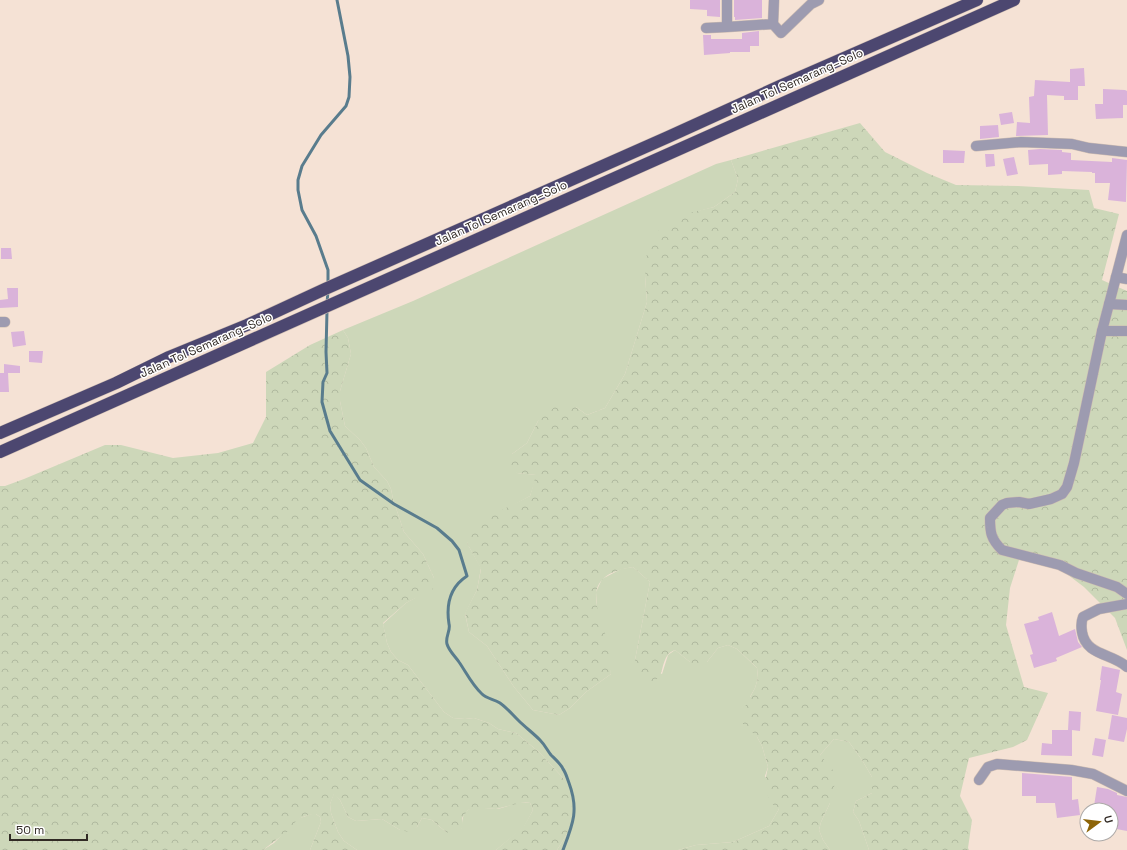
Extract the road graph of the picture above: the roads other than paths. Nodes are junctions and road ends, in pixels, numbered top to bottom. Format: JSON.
{"nodes":[{"id":1,"x":727,"y":0,"type":"edge"},
{"id":2,"x":774,"y":0,"type":"edge"},
{"id":3,"x":819,"y":0,"type":"edge"},
{"id":4,"x":976,"y":0,"type":"edge"},
{"id":5,"x":1014,"y":0,"type":"edge"},
{"id":6,"x":773,"y":24,"type":"junction"},
{"id":7,"x":727,"y":27,"type":"junction"},
{"id":8,"x":706,"y":28,"type":"dead end"},
{"id":9,"x":976,"y":146,"type":"dead end"},
{"id":10,"x":1127,"y":152,"type":"edge"},
{"id":11,"x":1127,"y":235,"type":"edge"},
{"id":12,"x":1116,"y":277,"type":"junction"},
{"id":13,"x":1127,"y":279,"type":"edge"},
{"id":14,"x":1109,"y":304,"type":"junction"},
{"id":15,"x":1127,"y":305,"type":"edge"},
{"id":16,"x":1102,"y":331,"type":"junction"},
{"id":17,"x":1127,"y":331,"type":"edge"},
{"id":18,"x":0,"y":433,"type":"edge"},
{"id":19,"x":0,"y":452,"type":"edge"},
{"id":20,"x":1127,"y":594,"type":"edge"},
{"id":21,"x":1127,"y":604,"type":"edge"},
{"id":22,"x":1127,"y":666,"type":"edge"},
{"id":23,"x":979,"y":780,"type":"dead end"},
{"id":24,"x":1127,"y":790,"type":"edge"}],
"edges":[{"from":1,"to":7,"type":"street"},
{"from":2,"to":6,"type":"street"},
{"from":3,"to":6,"type":"street"},
{"from":4,"to":18,"type":"highway","name":"Jalan Tol Semarang–Solo"},
{"from":5,"to":19,"type":"highway","name":"Jalan Tol Semarang–Solo"},
{"from":6,"to":7,"type":"street"},
{"from":7,"to":8,"type":"street"},
{"from":9,"to":10,"type":"street"},
{"from":11,"to":12,"type":"street"},
{"from":12,"to":13,"type":"street"},
{"from":12,"to":14,"type":"street"},
{"from":14,"to":15,"type":"street"},
{"from":14,"to":16,"type":"street"},
{"from":16,"to":17,"type":"street"},
{"from":16,"to":20,"type":"street"},
{"from":21,"to":22,"type":"street"},
{"from":23,"to":24,"type":"street"}]}
